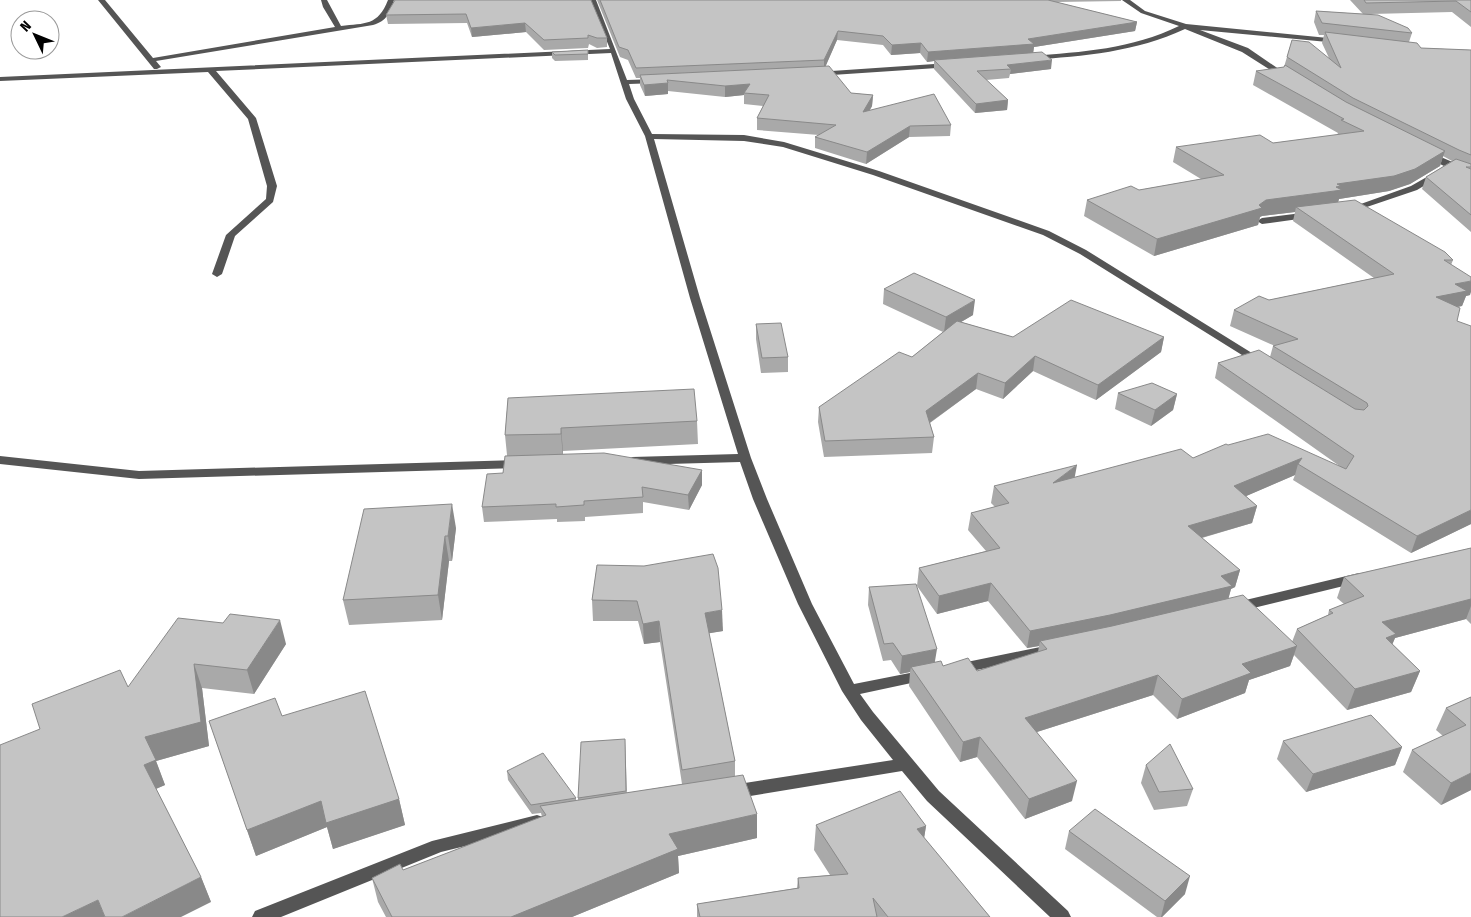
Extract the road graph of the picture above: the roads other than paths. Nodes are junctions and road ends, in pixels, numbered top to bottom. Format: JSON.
{"nodes":[{"id":1,"x":101,"y":0,"type":"edge"},
{"id":2,"x":324,"y":0,"type":"edge"},
{"id":3,"x":391,"y":0,"type":"edge"},
{"id":4,"x":593,"y":0,"type":"edge"},
{"id":5,"x":1125,"y":0,"type":"edge"},
{"id":6,"x":1185,"y":26,"type":"junction"},
{"id":7,"x":339,"y":28,"type":"junction"},
{"id":8,"x":1347,"y":41,"type":"edge"},
{"id":9,"x":614,"y":51,"type":"junction"},
{"id":10,"x":1024,"y":59,"type":"edge"},
{"id":11,"x":152,"y":60,"type":"junction"},
{"id":12,"x":954,"y":64,"type":"edge"},
{"id":13,"x":209,"y":68,"type":"junction"},
{"id":14,"x":160,"y":70,"type":"junction"},
{"id":15,"x":810,"y":74,"type":"edge"},
{"id":16,"x":0,"y":79,"type":"edge"},
{"id":17,"x":664,"y":80,"type":"edge"},
{"id":18,"x":625,"y":82,"type":"junction"},
{"id":19,"x":1296,"y":83,"type":"edge"},
{"id":20,"x":649,"y":136,"type":"junction"},
{"id":21,"x":1416,"y":148,"type":"edge"},
{"id":22,"x":1451,"y":166,"type":"junction"},
{"id":23,"x":1471,"y":173,"type":"edge"},
{"id":24,"x":1336,"y":212,"type":"edge"},
{"id":25,"x":1317,"y":215,"type":"edge"},
{"id":26,"x":1262,"y":221,"type":"edge"},
{"id":27,"x":217,"y":274,"type":"dead end"},
{"id":28,"x":1273,"y":370,"type":"edge"},
{"id":29,"x":745,"y":458,"type":"junction"},
{"id":30,"x":0,"y":460,"type":"edge"},
{"id":31,"x":616,"y":462,"type":"edge"},
{"id":32,"x":536,"y":464,"type":"edge"},
{"id":33,"x":1376,"y":574,"type":"edge"},
{"id":34,"x":1222,"y":611,"type":"edge"},
{"id":35,"x":1069,"y":646,"type":"edge"},
{"id":36,"x":850,"y":690,"type":"junction"},
{"id":37,"x":906,"y":764,"type":"junction"},
{"id":38,"x":714,"y":795,"type":"edge"},
{"id":39,"x":550,"y":820,"type":"edge"},
{"id":40,"x":261,"y":917,"type":"edge"},
{"id":41,"x":1062,"y":917,"type":"edge"}],
"edges":[{"from":1,"to":11,"type":"street"},
{"from":2,"to":7,"type":"street"},
{"from":3,"to":7,"type":"street"},
{"from":4,"to":9,"type":"street"},
{"from":5,"to":6,"type":"street"},
{"from":6,"to":8,"type":"street"},
{"from":6,"to":10,"type":"street"},
{"from":6,"to":19,"type":"street"},
{"from":7,"to":11,"type":"street"},
{"from":9,"to":13,"type":"street"},
{"from":9,"to":18,"type":"street"},
{"from":11,"to":14,"type":"street"},
{"from":12,"to":15,"type":"street"},
{"from":13,"to":14,"type":"street"},
{"from":13,"to":27,"type":"street"},
{"from":14,"to":16,"type":"street"},
{"from":17,"to":18,"type":"street"},
{"from":18,"to":20,"type":"street"},
{"from":20,"to":28,"type":"street"},
{"from":20,"to":29,"type":"street"},
{"from":21,"to":22,"type":"street"},
{"from":22,"to":23,"type":"street"},
{"from":22,"to":24,"type":"street"},
{"from":25,"to":26,"type":"street"},
{"from":29,"to":31,"type":"street"},
{"from":29,"to":36,"type":"street"},
{"from":30,"to":32,"type":"street"},
{"from":33,"to":34,"type":"street"},
{"from":35,"to":36,"type":"street"},
{"from":36,"to":37,"type":"street"},
{"from":37,"to":38,"type":"street"},
{"from":37,"to":41,"type":"street"},
{"from":39,"to":40,"type":"street"}]}
